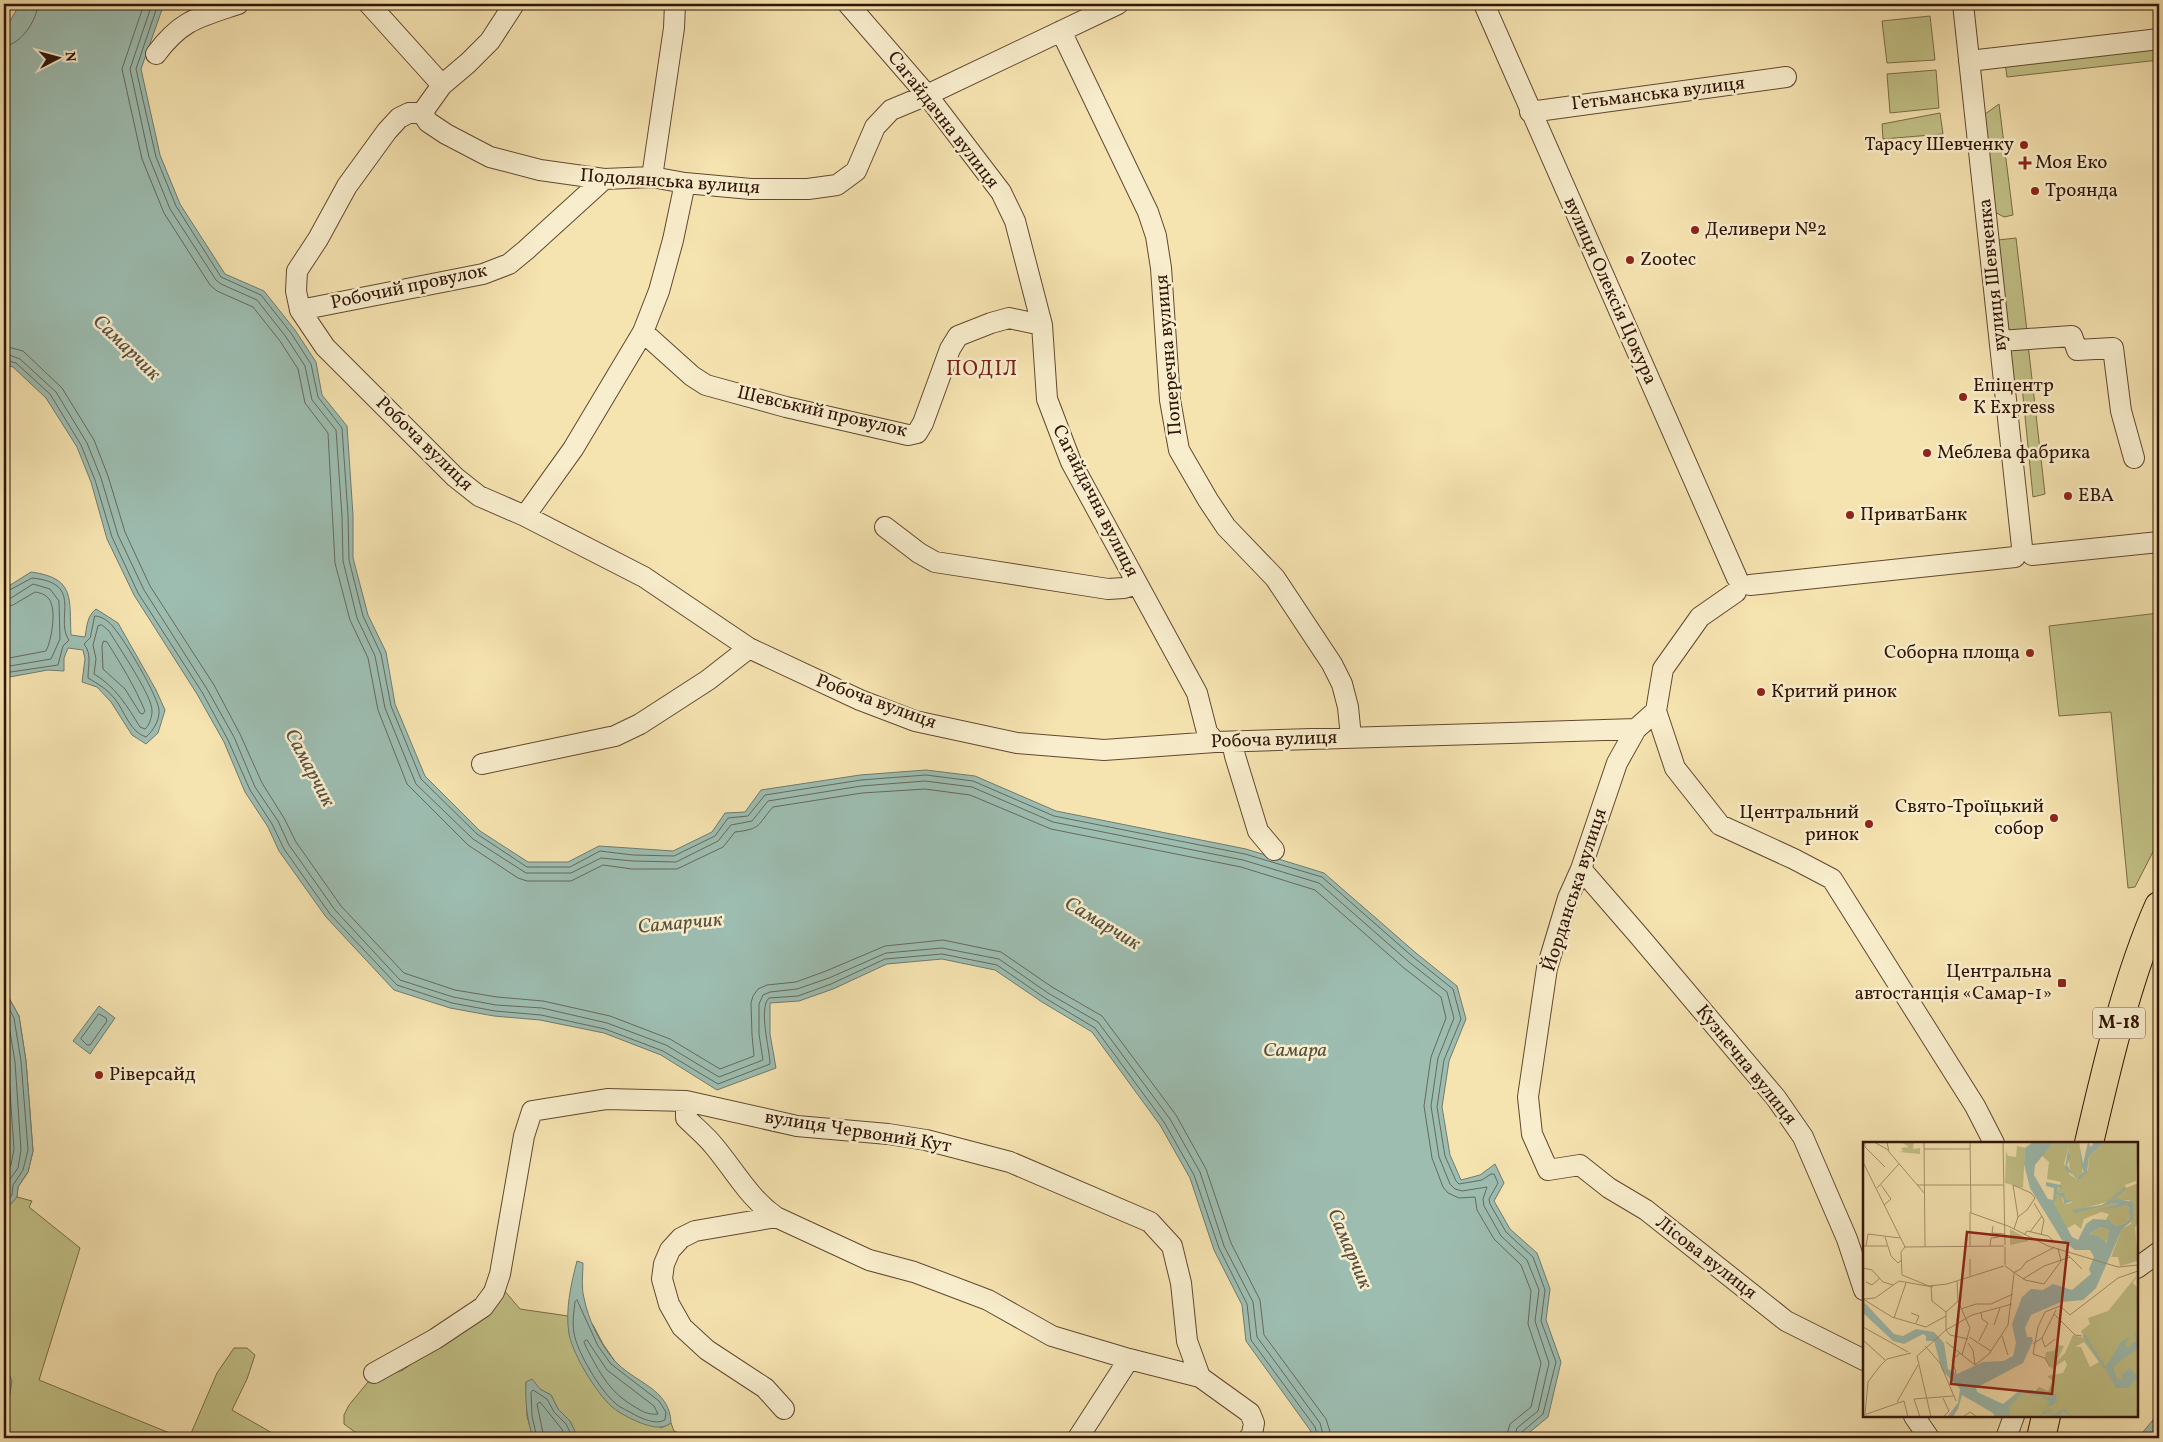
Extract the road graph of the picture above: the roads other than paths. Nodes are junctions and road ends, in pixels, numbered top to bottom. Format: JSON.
{"nodes":[{"id":1,"x":238,"y":4,"type":"edge"},
{"id":2,"x":369,"y":4,"type":"edge"},
{"id":3,"x":514,"y":4,"type":"edge"},
{"id":4,"x":675,"y":4,"type":"edge"},
{"id":5,"x":848,"y":4,"type":"edge"},
{"id":6,"x":1118,"y":4,"type":"edge"},
{"id":7,"x":1484,"y":4,"type":"edge"},
{"id":8,"x":1963,"y":4,"type":"edge"},
{"id":9,"x":1061,"y":31,"type":"junction"},
{"id":10,"x":2159,"y":39,"type":"edge"},
{"id":11,"x":156,"y":54,"type":"dead end"},
{"id":12,"x":1970,"y":61,"type":"junction"},
{"id":13,"x":1786,"y":77,"type":"dead end"},
{"id":14,"x":442,"y":85,"type":"junction"},
{"id":15,"x":927,"y":95,"type":"junction"},
{"id":16,"x":422,"y":112,"type":"junction"},
{"id":17,"x":1530,"y":112,"type":"junction"},
{"id":18,"x":652,"y":177,"type":"junction"},
{"id":19,"x":604,"y":178,"type":"junction"},
{"id":20,"x":685,"y":183,"type":"junction"},
{"id":21,"x":300,"y":310,"type":"junction"},
{"id":22,"x":1042,"y":324,"type":"junction"},
{"id":23,"x":643,"y":332,"type":"junction"},
{"id":24,"x":2000,"y":341,"type":"junction"},
{"id":25,"x":2134,"y":458,"type":"dead end"},
{"id":26,"x":525,"y":516,"type":"junction"},
{"id":27,"x":885,"y":527,"type":"dead end"},
{"id":28,"x":2159,"y":542,"type":"edge"},
{"id":29,"x":2023,"y":553,"type":"junction"},
{"id":30,"x":1137,"y":584,"type":"junction"},
{"id":31,"x":1741,"y":585,"type":"junction"},
{"id":32,"x":749,"y":648,"type":"junction"},
{"id":33,"x":1656,"y":711,"type":"junction"},
{"id":34,"x":1636,"y":729,"type":"junction"},
{"id":35,"x":1351,"y":737,"type":"junction"},
{"id":36,"x":1224,"y":742,"type":"junction"},
{"id":37,"x":482,"y":764,"type":"dead end"},
{"id":38,"x":1274,"y":850,"type":"dead end"},
{"id":39,"x":1581,"y":869,"type":"junction"},
{"id":40,"x":2159,"y":906,"type":"edge"},
{"id":41,"x":686,"y":1101,"type":"junction"},
{"id":42,"x":1993,"y":1142,"type":"edge"},
{"id":43,"x":2089,"y":1142,"type":"edge"},
{"id":44,"x":1548,"y":1170,"type":"joint"},
{"id":45,"x":776,"y":1217,"type":"junction"},
{"id":46,"x":2159,"y":1252,"type":"edge"},
{"id":47,"x":2138,"y":1267,"type":"edge"},
{"id":48,"x":1863,"y":1287,"type":"edge"},
{"id":49,"x":1129,"y":1359,"type":"junction"},
{"id":50,"x":1863,"y":1360,"type":"edge"},
{"id":51,"x":374,"y":1373,"type":"dead end"},
{"id":52,"x":1200,"y":1377,"type":"junction"},
{"id":53,"x":784,"y":1409,"type":"dead end"},
{"id":54,"x":1915,"y":1417,"type":"edge"},
{"id":55,"x":2014,"y":1417,"type":"edge"},
{"id":56,"x":2046,"y":1417,"type":"edge"},
{"id":57,"x":1078,"y":1438,"type":"edge"},
{"id":58,"x":1249,"y":1438,"type":"edge"},
{"id":59,"x":1929,"y":1438,"type":"edge"},
{"id":60,"x":2006,"y":1438,"type":"edge"},
{"id":61,"x":2041,"y":1438,"type":"edge"}],
"edges":[{"from":1,"to":11,"type":"street"},
{"from":2,"to":14,"type":"street"},
{"from":3,"to":14,"type":"street"},
{"from":4,"to":18,"type":"street"},
{"from":5,"to":15,"type":"street","name":"Сагайдачна вулиця"},
{"from":6,"to":9,"type":"street","name":"Подолянська вулиця"},
{"from":7,"to":17,"type":"street","name":"вулиця Олексія Цокура"},
{"from":8,"to":12,"type":"street","name":"вулиця Шевченка"},
{"from":9,"to":15,"type":"street","name":"Подолянська вулиця"},
{"from":9,"to":35,"type":"street","name":"Поперечна вулиця"},
{"from":10,"to":12,"type":"street"},
{"from":12,"to":24,"type":"street","name":"вулиця Шевченка"},
{"from":13,"to":17,"type":"street","name":"Гетьманська вулиця"},
{"from":14,"to":16,"type":"street"},
{"from":15,"to":20,"type":"street","name":"Подолянська вулиця"},
{"from":15,"to":22,"type":"street","name":"Сагайдачна вулиця"},
{"from":16,"to":19,"type":"street","name":"Подолянська вулиця"},
{"from":16,"to":21,"type":"street"},
{"from":17,"to":31,"type":"street","name":"вулиця Олексія Цокура"},
{"from":18,"to":19,"type":"street","name":"Подолянська вулиця"},
{"from":18,"to":20,"type":"street","name":"Подолянська вулиця"},
{"from":19,"to":21,"type":"street","name":"Робочий провулок"},
{"from":20,"to":23,"type":"street"},
{"from":21,"to":26,"type":"street","name":"Робоча вулиця"},
{"from":22,"to":23,"type":"street","name":"Шевський провулок"},
{"from":22,"to":30,"type":"street","name":"Сагайдачна вулиця"},
{"from":23,"to":26,"type":"street"},
{"from":24,"to":25,"type":"street"},
{"from":24,"to":29,"type":"street","name":"вулиця Шевченка"},
{"from":26,"to":32,"type":"street","name":"Робоча вулиця"},
{"from":27,"to":30,"type":"street"},
{"from":28,"to":29,"type":"street"},
{"from":29,"to":31,"type":"street"},
{"from":30,"to":36,"type":"street","name":"Сагайдачна вулиця"},
{"from":31,"to":33,"type":"street"},
{"from":32,"to":36,"type":"street","name":"Робоча вулиця"},
{"from":32,"to":37,"type":"street"},
{"from":33,"to":34,"type":"street","name":"Йорданська вулиця"},
{"from":33,"to":42,"type":"street"},
{"from":34,"to":35,"type":"street","name":"Робоча вулиця"},
{"from":34,"to":39,"type":"street","name":"Йорданська вулиця"},
{"from":35,"to":36,"type":"street","name":"Робоча вулиця"},
{"from":36,"to":38,"type":"street","name":"Сагайдачна вулиця"},
{"from":39,"to":44,"type":"street","name":"Йорданська вулиця"},
{"from":39,"to":48,"type":"street","name":"Кузнечна вулиця"},
{"from":40,"to":43,"type":"highway","number":"М-18"},
{"from":41,"to":45,"type":"street"},
{"from":41,"to":51,"type":"street","name":"вулиця Червоний Кут"},
{"from":41,"to":52,"type":"street","name":"вулиця Червоний Кут"},
{"from":44,"to":50,"type":"street","name":"Лісова вулиця"},
{"from":45,"to":49,"type":"street"},
{"from":45,"to":53,"type":"street"},
{"from":46,"to":47,"type":"street"},
{"from":49,"to":52,"type":"street"},
{"from":49,"to":57,"type":"street"},
{"from":52,"to":58,"type":"street"},
{"from":54,"to":59,"type":"street"},
{"from":55,"to":60,"type":"street"},
{"from":56,"to":61,"type":"highway"}]}
